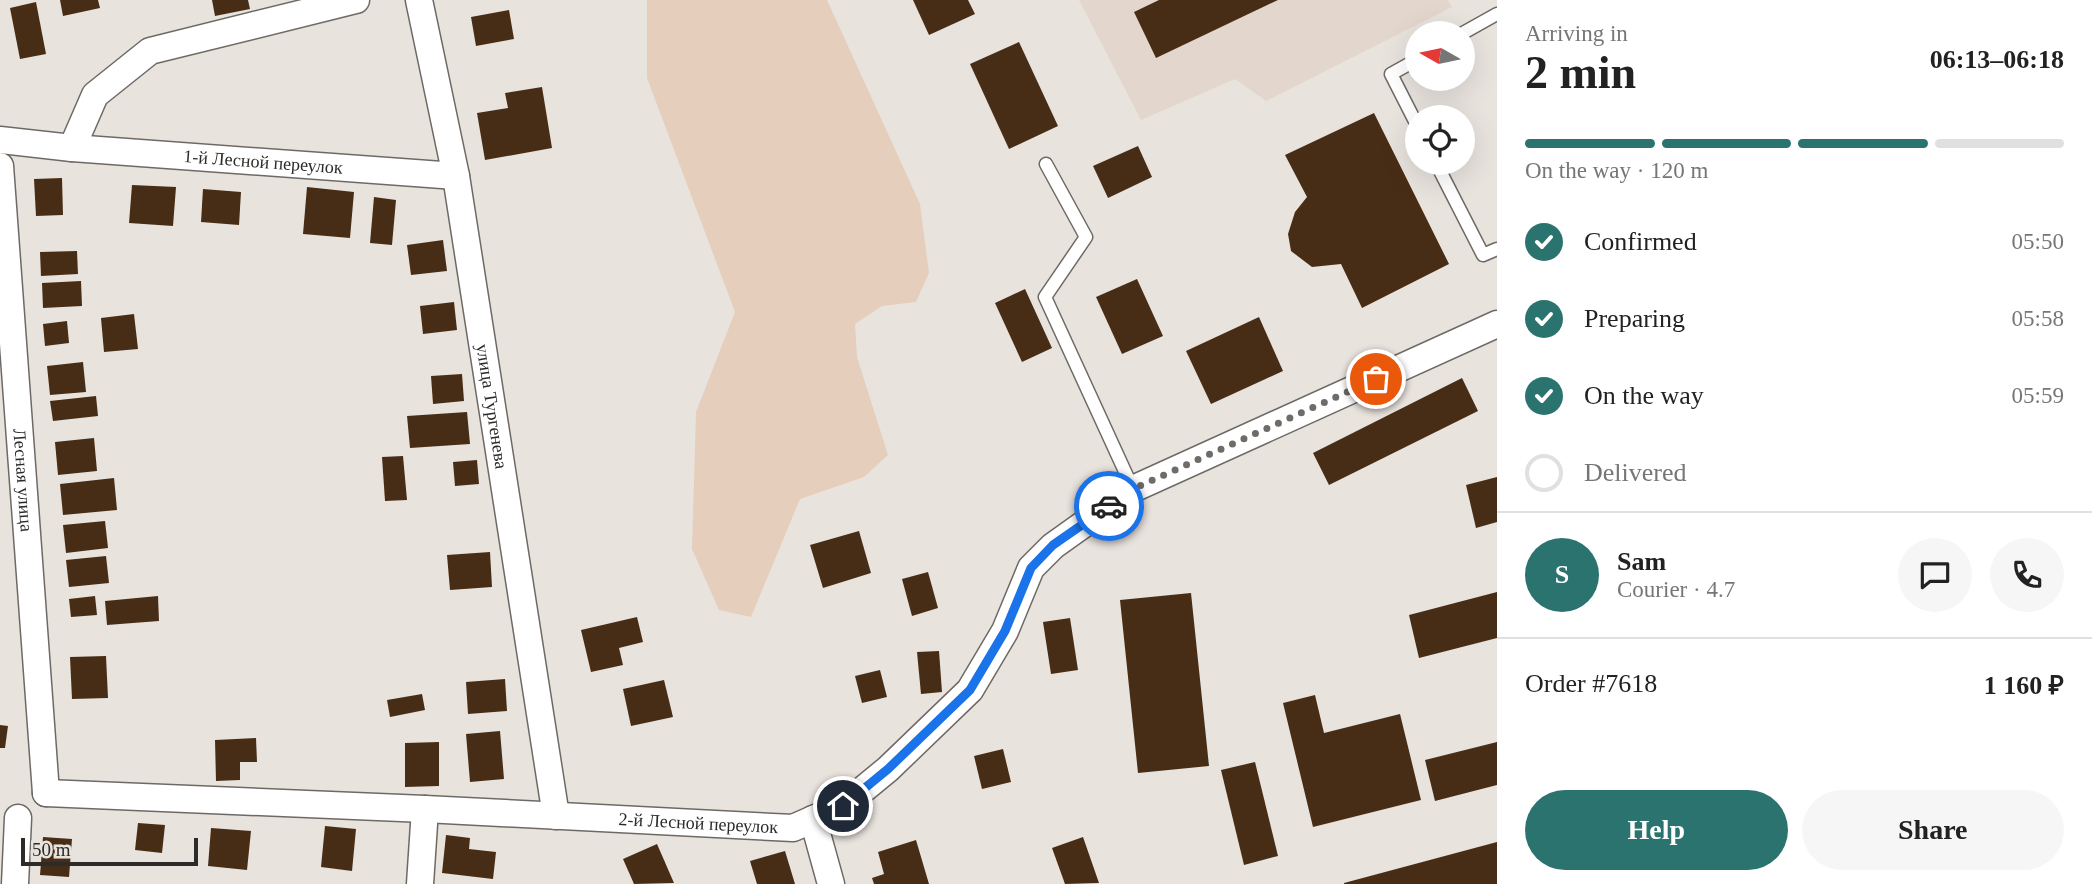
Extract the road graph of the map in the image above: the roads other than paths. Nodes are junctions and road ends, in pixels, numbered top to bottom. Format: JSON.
{"nodes":[{"id":1,"x":356,"y":0,"type":"edge"},
{"id":2,"x":419,"y":0,"type":"edge"},
{"id":3,"x":1497,"y":14,"type":"edge"},
{"id":4,"x":1475,"y":26,"type":"edge"},
{"id":5,"x":1405,"y":66,"type":"edge"},
{"id":6,"x":1407,"y":105,"type":"edge"},
{"id":7,"x":0,"y":140,"type":"edge"},
{"id":8,"x":72,"y":148,"type":"junction"},
{"id":9,"x":1046,"y":164,"type":"dead end"},
{"id":10,"x":0,"y":166,"type":"edge"},
{"id":11,"x":1442,"y":175,"type":"edge"},
{"id":12,"x":456,"y":176,"type":"junction"},
{"id":13,"x":1497,"y":249,"type":"edge"},
{"id":14,"x":1497,"y":324,"type":"edge"},
{"id":15,"x":1133,"y":489,"type":"junction"},
{"id":16,"x":46,"y":793,"type":"junction"},
{"id":17,"x":425,"y":809,"type":"junction"},
{"id":18,"x":556,"y":816,"type":"junction"},
{"id":19,"x":9,"y":819,"type":"edge"},
{"id":20,"x":813,"y":819,"type":"junction"},
{"id":21,"x":15,"y":884,"type":"edge"},
{"id":22,"x":420,"y":884,"type":"edge"},
{"id":23,"x":831,"y":884,"type":"edge"}],
"edges":[{"from":1,"to":8,"type":"street"},
{"from":2,"to":12,"type":"street","name":"улица Тургенева"},
{"from":3,"to":4,"type":"lane"},
{"from":5,"to":6,"type":"lane"},
{"from":7,"to":8,"type":"street","name":"1-й Лесной переулок"},
{"from":8,"to":12,"type":"street","name":"1-й Лесной переулок"},
{"from":9,"to":15,"type":"lane"},
{"from":10,"to":16,"type":"street","name":"Лесная улица"},
{"from":11,"to":13,"type":"lane"},
{"from":12,"to":18,"type":"street","name":"улица Тургенева"},
{"from":14,"to":15,"type":"street","name":"2-й Лесной переулок"},
{"from":15,"to":20,"type":"street","name":"2-й Лесной переулок"},
{"from":16,"to":17,"type":"street","name":"2-й Лесной переулок"},
{"from":16,"to":19,"type":"street"},
{"from":17,"to":18,"type":"street","name":"2-й Лесной переулок"},
{"from":17,"to":22,"type":"street"},
{"from":18,"to":20,"type":"street","name":"2-й Лесной переулок"},
{"from":19,"to":21,"type":"street"},
{"from":20,"to":23,"type":"street"}]}
